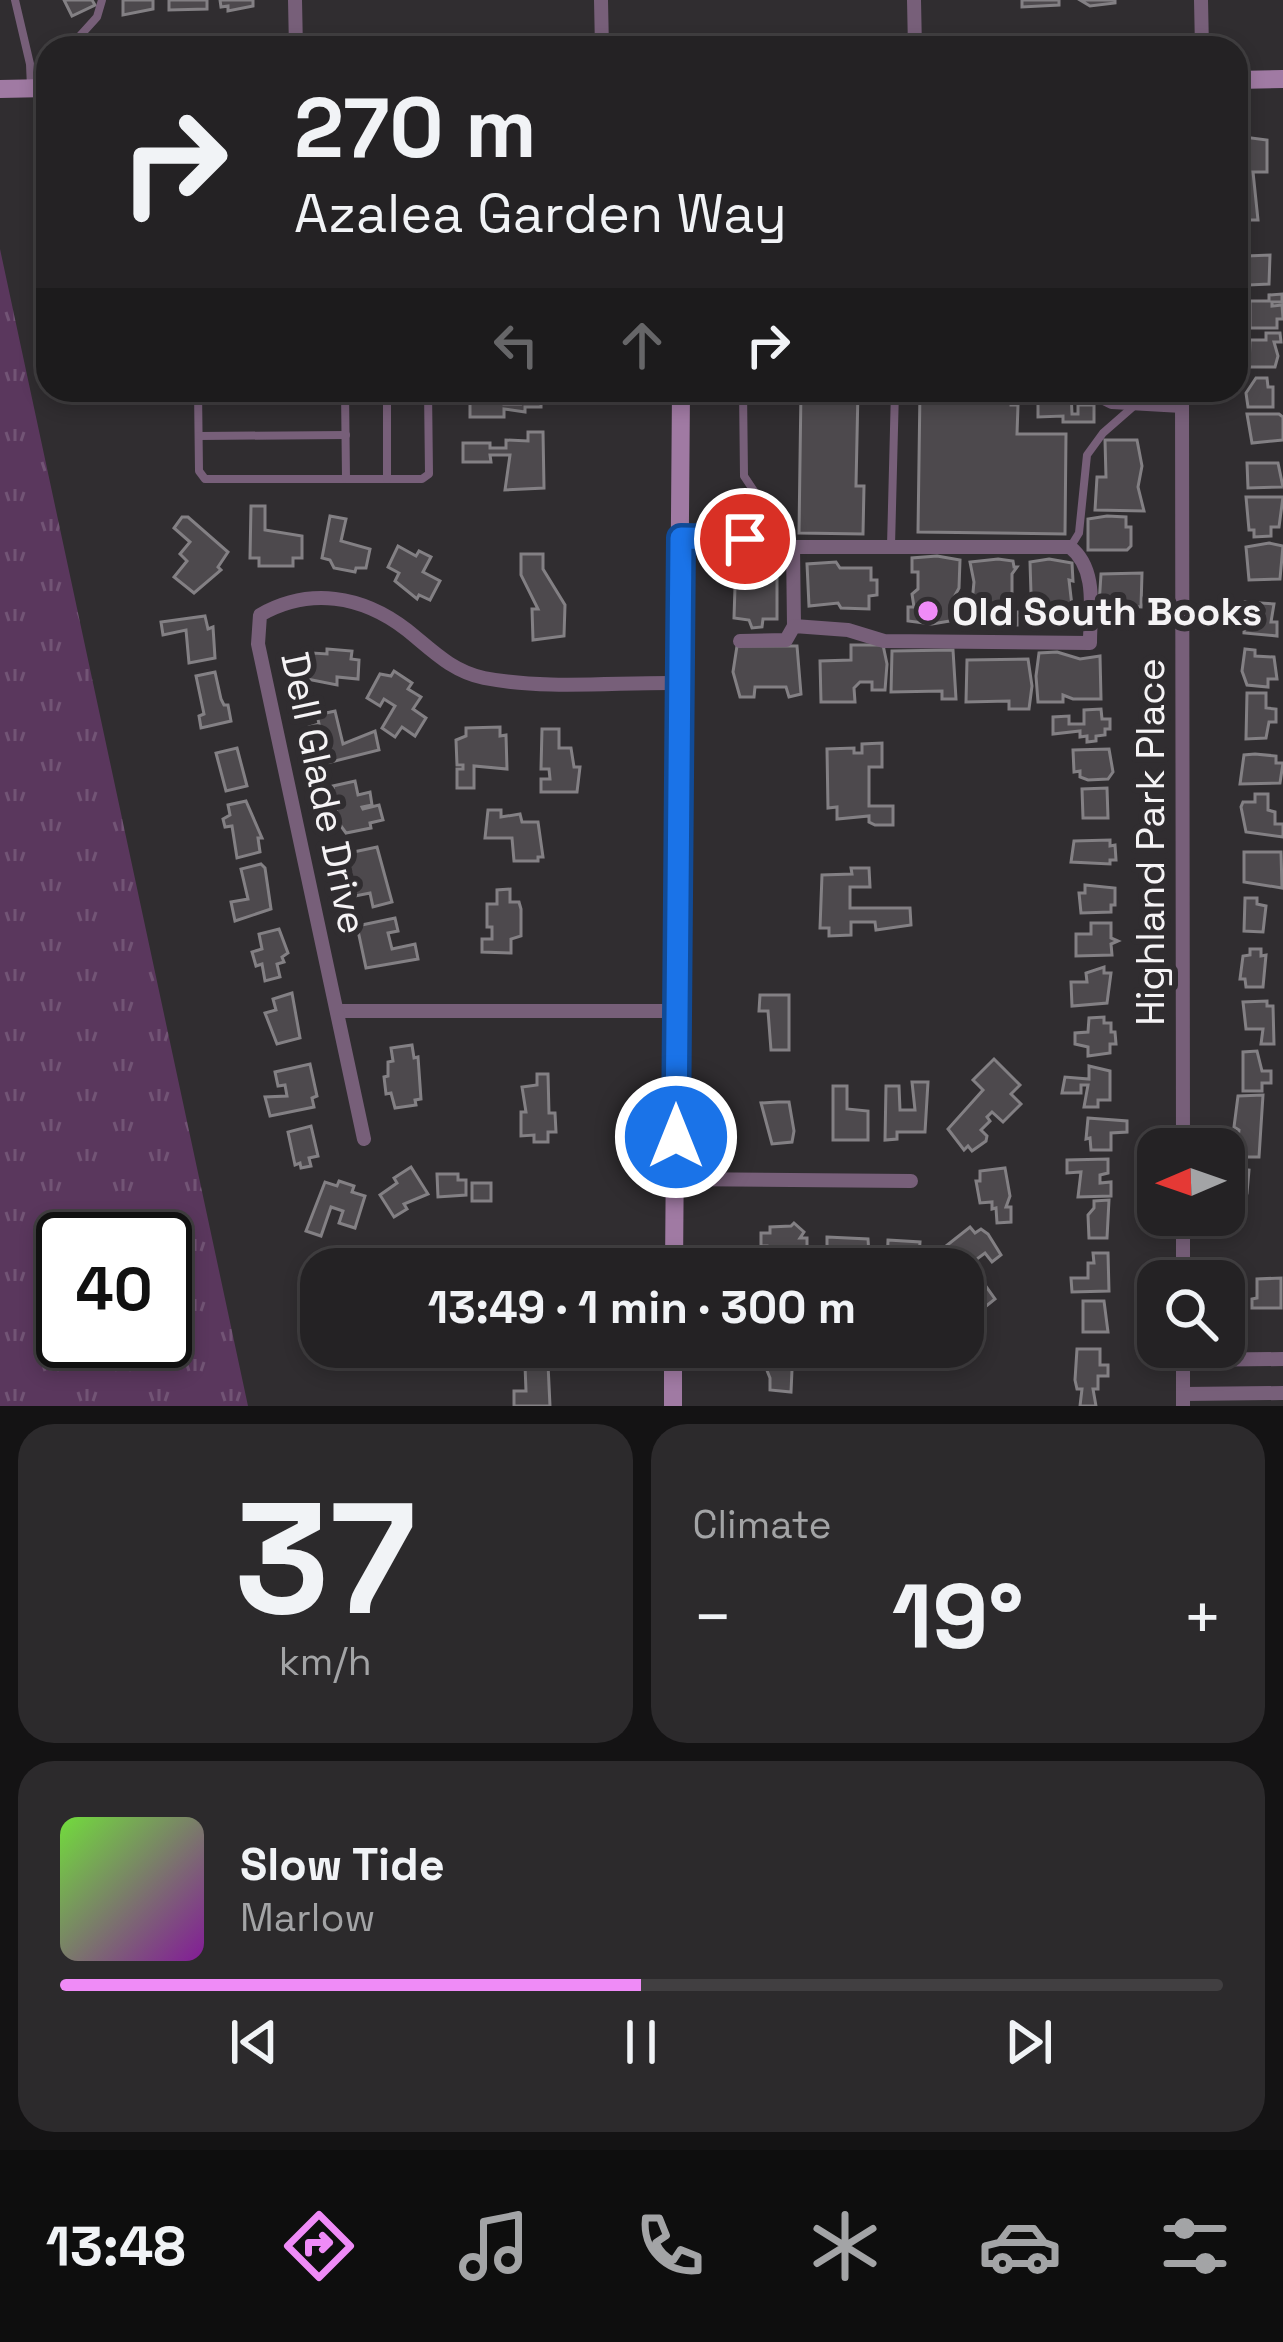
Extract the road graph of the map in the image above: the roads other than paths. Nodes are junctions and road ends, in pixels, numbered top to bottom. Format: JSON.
{"nodes":[{"id":1,"x":15,"y":0,"type":"edge"},
{"id":2,"x":101,"y":0,"type":"edge"},
{"id":3,"x":295,"y":0,"type":"edge"},
{"id":4,"x":601,"y":0,"type":"edge"},
{"id":5,"x":914,"y":0,"type":"edge"},
{"id":6,"x":1201,"y":0,"type":"edge"},
{"id":7,"x":80,"y":36,"type":"edge"},
{"id":8,"x":296,"y":36,"type":"edge"},
{"id":9,"x":602,"y":36,"type":"edge"},
{"id":10,"x":915,"y":36,"type":"edge"},
{"id":11,"x":1202,"y":36,"type":"edge"},
{"id":12,"x":36,"y":74,"type":"edge"},
{"id":13,"x":1283,"y":79,"type":"edge"},
{"id":14,"x":1248,"y":80,"type":"edge"},
{"id":15,"x":0,"y":88,"type":"edge"},
{"id":16,"x":36,"y":88,"type":"edge"},
{"id":17,"x":198,"y":402,"type":"edge"},
{"id":18,"x":346,"y":402,"type":"edge"},
{"id":19,"x":387,"y":402,"type":"edge"},
{"id":20,"x":428,"y":402,"type":"edge"},
{"id":21,"x":681,"y":402,"type":"edge"},
{"id":22,"x":743,"y":402,"type":"edge"},
{"id":23,"x":895,"y":402,"type":"edge"},
{"id":24,"x":1112,"y":402,"type":"edge"},
{"id":25,"x":1158,"y":402,"type":"edge"},
{"id":26,"x":1182,"y":402,"type":"edge"},
{"id":27,"x":1135,"y":406,"type":"junction"},
{"id":28,"x":346,"y":435,"type":"junction"},
{"id":29,"x":199,"y":436,"type":"junction"},
{"id":30,"x":346,"y":479,"type":"junction"},
{"id":31,"x":387,"y":479,"type":"junction"},
{"id":32,"x":681,"y":538,"type":"junction"},
{"id":33,"x":774,"y":543,"type":"junction"},
{"id":34,"x":793,"y":547,"type":"junction"},
{"id":35,"x":1070,"y":547,"type":"junction"},
{"id":36,"x":891,"y":548,"type":"junction"},
{"id":37,"x":794,"y":626,"type":"junction"},
{"id":38,"x":740,"y":641,"type":"dead end"},
{"id":39,"x":680,"y":683,"type":"junction"},
{"id":40,"x":337,"y":1011,"type":"junction"},
{"id":41,"x":676,"y":1011,"type":"junction"},
{"id":42,"x":1183,"y":1128,"type":"edge"},
{"id":43,"x":364,"y":1139,"type":"dead end"},
{"id":44,"x":675,"y":1179,"type":"junction"},
{"id":45,"x":911,"y":1181,"type":"dead end"},
{"id":46,"x":674,"y":1248,"type":"edge"},
{"id":47,"x":1245,"y":1357,"type":"edge"},
{"id":48,"x":1283,"y":1359,"type":"edge"},
{"id":49,"x":673,"y":1368,"type":"edge"},
{"id":50,"x":1184,"y":1368,"type":"edge"},
{"id":51,"x":1283,"y":1393,"type":"edge"},
{"id":52,"x":1183,"y":1400,"type":"edge"},
{"id":53,"x":673,"y":1406,"type":"edge"}],
"edges":[{"from":1,"to":12,"type":"lane"},
{"from":2,"to":7,"type":"lane"},
{"from":3,"to":8,"type":"street"},
{"from":4,"to":9,"type":"street"},
{"from":5,"to":10,"type":"street"},
{"from":6,"to":11,"type":"street"},
{"from":13,"to":14,"type":"street"},
{"from":15,"to":16,"type":"street"},
{"from":17,"to":29,"type":"lane"},
{"from":18,"to":28,"type":"lane"},
{"from":19,"to":31,"type":"lane"},
{"from":20,"to":31,"type":"lane"},
{"from":21,"to":32,"type":"street"},
{"from":22,"to":33,"type":"lane"},
{"from":23,"to":36,"type":"lane"},
{"from":24,"to":27,"type":"street"},
{"from":25,"to":27,"type":"street"},
{"from":26,"to":42,"type":"street","name":"Highland Park Place"},
{"from":27,"to":35,"type":"lane"},
{"from":28,"to":29,"type":"lane"},
{"from":28,"to":30,"type":"lane"},
{"from":29,"to":30,"type":"lane"},
{"from":30,"to":31,"type":"lane"},
{"from":32,"to":33,"type":"street"},
{"from":32,"to":39,"type":"street"},
{"from":33,"to":34,"type":"street"},
{"from":34,"to":36,"type":"street"},
{"from":34,"to":37,"type":"street"},
{"from":35,"to":36,"type":"street"},
{"from":35,"to":37,"type":"street"},
{"from":37,"to":38,"type":"street"},
{"from":39,"to":40,"type":"street","name":"Dell Glade Drive"},
{"from":39,"to":41,"type":"street"},
{"from":40,"to":41,"type":"street"},
{"from":40,"to":43,"type":"street","name":"Dell Glade Drive"},
{"from":41,"to":44,"type":"street"},
{"from":44,"to":45,"type":"street"},
{"from":44,"to":46,"type":"street"},
{"from":47,"to":48,"type":"street"},
{"from":49,"to":53,"type":"street"},
{"from":50,"to":52,"type":"street"},
{"from":51,"to":52,"type":"street"}]}
